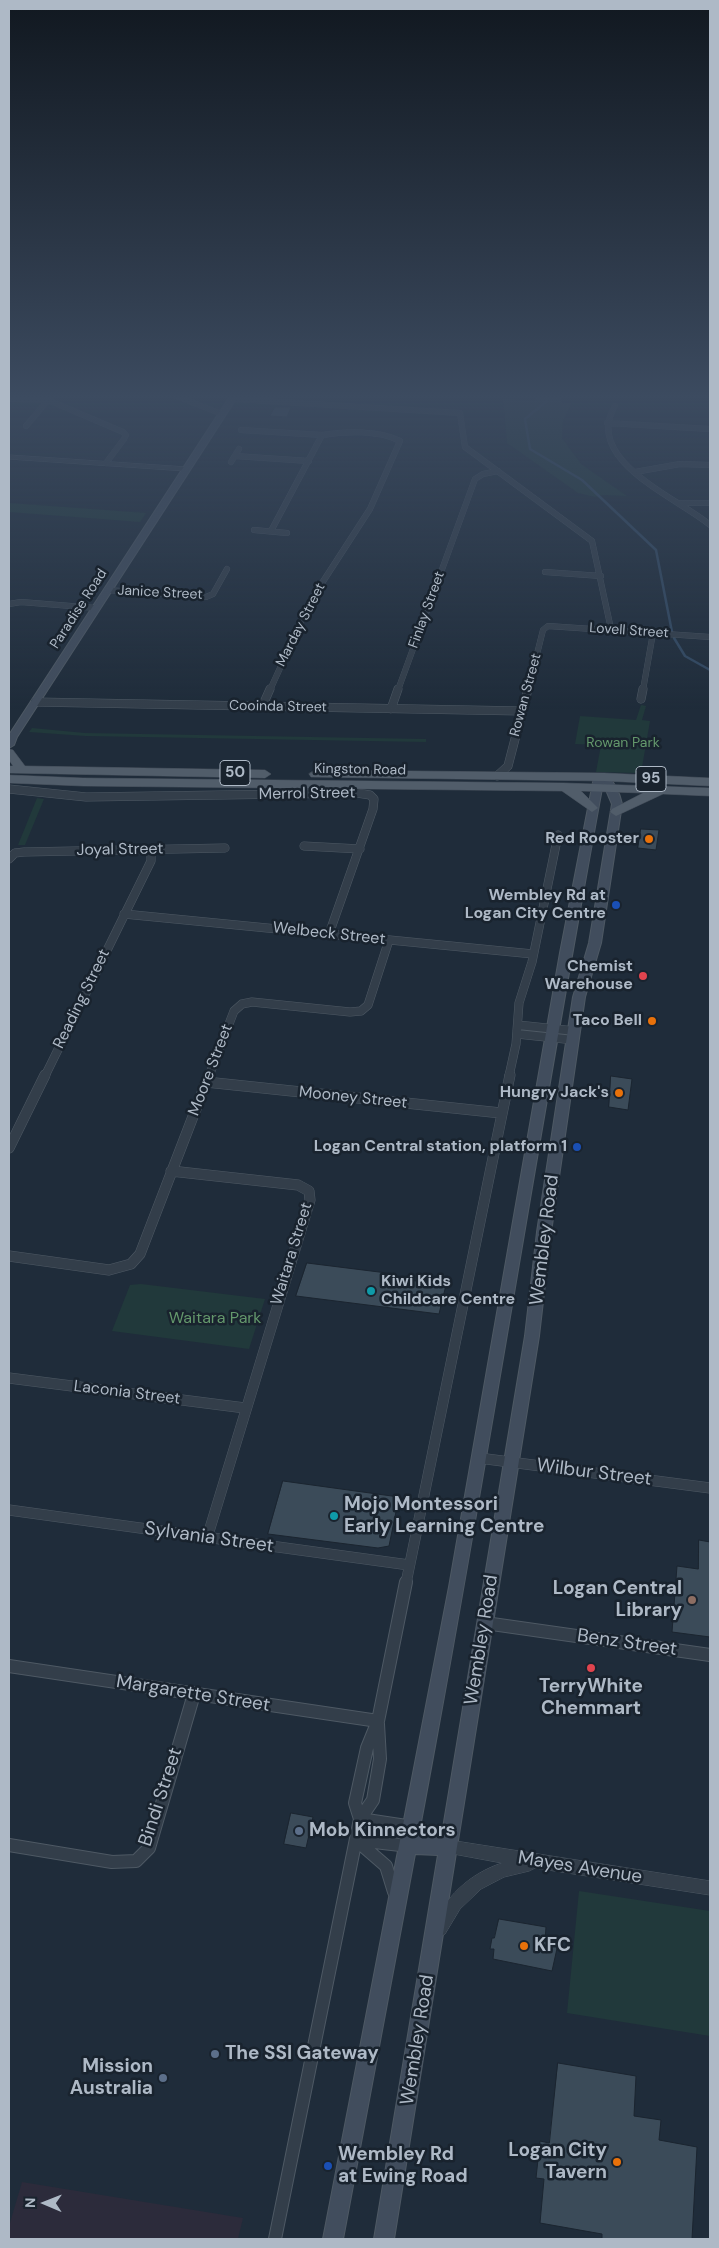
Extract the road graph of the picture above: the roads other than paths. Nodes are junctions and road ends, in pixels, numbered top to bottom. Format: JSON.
{"nodes":[{"id":1,"x":165,"y":501,"type":"edge"},
{"id":2,"x":288,"y":501,"type":"edge"},
{"id":3,"x":374,"y":501,"type":"edge"},
{"id":4,"x":467,"y":501,"type":"edge"},
{"id":5,"x":538,"y":501,"type":"edge"},
{"id":6,"x":678,"y":501,"type":"edge"},
{"id":7,"x":681,"y":503,"type":"junction"},
{"id":8,"x":710,"y":503,"type":"edge"},
{"id":9,"x":710,"y":525,"type":"edge"},
{"id":10,"x":254,"y":530,"type":"dead end"},
{"id":11,"x":271,"y":532,"type":"junction"},
{"id":12,"x":287,"y":532,"type":"dead end"},
{"id":13,"x":227,"y":569,"type":"dead end"},
{"id":14,"x":545,"y":572,"type":"dead end"},
{"id":15,"x":601,"y":576,"type":"junction"},
{"id":16,"x":107,"y":590,"type":"junction"},
{"id":17,"x":10,"y":603,"type":"edge"},
{"id":18,"x":96,"y":608,"type":"junction"},
{"id":19,"x":548,"y":626,"type":"joint"},
{"id":20,"x":611,"y":629,"type":"junction"},
{"id":21,"x":653,"y":632,"type":"junction"},
{"id":22,"x":710,"y":637,"type":"edge"},
{"id":23,"x":641,"y":699,"type":"dead end"},
{"id":24,"x":35,"y":702,"type":"junction"},
{"id":25,"x":262,"y":707,"type":"junction"},
{"id":26,"x":391,"y":709,"type":"junction"},
{"id":27,"x":522,"y":711,"type":"junction"},
{"id":28,"x":10,"y":740,"type":"edge"},
{"id":29,"x":9,"y":752,"type":"edge"},
{"id":30,"x":15,"y":769,"type":"edge"},
{"id":31,"x":511,"y":771,"type":"junction"},
{"id":32,"x":9,"y":779,"type":"edge"},
{"id":33,"x":710,"y":782,"type":"edge"},
{"id":34,"x":158,"y":783,"type":"junction"},
{"id":35,"x":602,"y":783,"type":"junction"},
{"id":36,"x":564,"y":787,"type":"junction"},
{"id":37,"x":9,"y":789,"type":"edge"},
{"id":38,"x":661,"y":791,"type":"junction"},
{"id":39,"x":710,"y":792,"type":"edge"},
{"id":40,"x":155,"y":796,"type":"junction"},
{"id":41,"x":592,"y":808,"type":"junction"},
{"id":42,"x":616,"y":812,"type":"junction"},
{"id":43,"x":558,"y":835,"type":"dead end"},
{"id":44,"x":304,"y":846,"type":"dead end"},
{"id":45,"x":225,"y":848,"type":"dead end"},
{"id":46,"x":360,"y":849,"type":"junction"},
{"id":47,"x":151,"y":850,"type":"junction"},
{"id":48,"x":9,"y":859,"type":"edge"},
{"id":49,"x":124,"y":914,"type":"junction"},
{"id":50,"x":329,"y":934,"type":"junction"},
{"id":51,"x":389,"y":940,"type":"junction"},
{"id":52,"x":533,"y":954,"type":"junction"},
{"id":53,"x":518,"y":1029,"type":"junction"},
{"id":54,"x":552,"y":1033,"type":"junction"},
{"id":55,"x":574,"y":1035,"type":"junction"},
{"id":56,"x":206,"y":1082,"type":"junction"},
{"id":57,"x":501,"y":1114,"type":"junction"},
{"id":58,"x":9,"y":1148,"type":"edge"},
{"id":59,"x":171,"y":1171,"type":"junction"},
{"id":60,"x":9,"y":1256,"type":"edge"},
{"id":61,"x":9,"y":1378,"type":"edge"},
{"id":62,"x":245,"y":1408,"type":"junction"},
{"id":63,"x":479,"y":1458,"type":"junction"},
{"id":64,"x":512,"y":1462,"type":"junction"},
{"id":65,"x":710,"y":1488,"type":"edge"},
{"id":66,"x":9,"y":1510,"type":"edge"},
{"id":67,"x":207,"y":1538,"type":"junction"},
{"id":68,"x":410,"y":1565,"type":"junction"},
{"id":69,"x":485,"y":1623,"type":"junction"},
{"id":70,"x":710,"y":1654,"type":"edge"},
{"id":71,"x":9,"y":1666,"type":"edge"},
{"id":72,"x":194,"y":1694,"type":"junction"},
{"id":73,"x":378,"y":1721,"type":"junction"},
{"id":74,"x":360,"y":1819,"type":"junction"},
{"id":75,"x":413,"y":1827,"type":"junction"},
{"id":76,"x":356,"y":1840,"type":"junction"},
{"id":77,"x":9,"y":1845,"type":"edge"},
{"id":78,"x":409,"y":1846,"type":"junction"},
{"id":79,"x":449,"y":1847,"type":"junction"},
{"id":80,"x":548,"y":1863,"type":"junction"},
{"id":81,"x":710,"y":1888,"type":"edge"},
{"id":82,"x":396,"y":1913,"type":"junction"},
{"id":83,"x":434,"y":1940,"type":"junction"},
{"id":84,"x":275,"y":2239,"type":"edge"},
{"id":85,"x":333,"y":2239,"type":"edge"},
{"id":86,"x":384,"y":2239,"type":"edge"}],
"edges":[{"from":1,"to":16,"type":"main road","name":"Paradise Road"},
{"from":2,"to":11,"type":"street"},
{"from":3,"to":25,"type":"street","name":"Marday Street"},
{"from":4,"to":26,"type":"street","name":"Finlay Street"},
{"from":5,"to":15,"type":"street"},
{"from":6,"to":7,"type":"street"},
{"from":7,"to":8,"type":"street"},
{"from":7,"to":9,"type":"street"},
{"from":10,"to":11,"type":"street"},
{"from":11,"to":12,"type":"street"},
{"from":13,"to":16,"type":"street","name":"Janice Street"},
{"from":14,"to":15,"type":"street"},
{"from":15,"to":20,"type":"street"},
{"from":16,"to":18,"type":"main road","name":"Paradise Road"},
{"from":17,"to":18,"type":"street"},
{"from":18,"to":24,"type":"main road","name":"Paradise Road"},
{"from":19,"to":20,"type":"street","name":"Lovell Street"},
{"from":19,"to":27,"type":"street","name":"Rowan Street"},
{"from":20,"to":21,"type":"street","name":"Lovell Street"},
{"from":21,"to":22,"type":"street","name":"Lovell Street"},
{"from":21,"to":23,"type":"street"},
{"from":24,"to":25,"type":"street","name":"Cooinda Street"},
{"from":24,"to":28,"type":"main road","name":"Paradise Road"},
{"from":25,"to":26,"type":"street","name":"Cooinda Street"},
{"from":26,"to":27,"type":"street","name":"Cooinda Street"},
{"from":27,"to":31,"type":"street","name":"Rowan Street"},
{"from":29,"to":30,"type":"main road"},
{"from":30,"to":31,"type":"main road","name":"Kingston Road","number":"50"},
{"from":31,"to":35,"type":"main road","name":"Kingston Road","number":"50"},
{"from":32,"to":34,"type":"main road","name":"Kingston Road","number":"50"},
{"from":33,"to":35,"type":"main road","name":"Kingston Road","number":"95"},
{"from":34,"to":36,"type":"main road","name":"Kingston Road","number":"50"},
{"from":34,"to":40,"type":"street"},
{"from":35,"to":36,"type":"main road","name":"Kingston Road","number":"95"},
{"from":35,"to":38,"type":"main road","name":"Kingston Road","number":"95"},
{"from":35,"to":41,"type":"main road","name":"Wembley Road"},
{"from":35,"to":42,"type":"main road","name":"Wembley Road"},
{"from":36,"to":41,"type":"main road"},
{"from":37,"to":40,"type":"street","name":"Merrol Street"},
{"from":38,"to":39,"type":"main road","name":"Kingston Road","number":"95"},
{"from":38,"to":42,"type":"main road"},
{"from":40,"to":46,"type":"street","name":"Merrol Street"},
{"from":41,"to":54,"type":"main road","name":"Wembley Road"},
{"from":42,"to":55,"type":"main road","name":"Wembley Road"},
{"from":43,"to":52,"type":"street"},
{"from":44,"to":46,"type":"street"},
{"from":45,"to":47,"type":"street","name":"Joyal Street"},
{"from":46,"to":50,"type":"street","name":"Merrol Street"},
{"from":47,"to":48,"type":"street","name":"Joyal Street"},
{"from":47,"to":49,"type":"street","name":"Reading Street"},
{"from":49,"to":50,"type":"street","name":"Welbeck Street"},
{"from":49,"to":58,"type":"street","name":"Reading Street"},
{"from":50,"to":51,"type":"street","name":"Welbeck Street"},
{"from":51,"to":52,"type":"street","name":"Welbeck Street"},
{"from":51,"to":56,"type":"street","name":"Moore Street"},
{"from":52,"to":53,"type":"street"},
{"from":53,"to":54,"type":"street"},
{"from":53,"to":57,"type":"street"},
{"from":54,"to":55,"type":"street"},
{"from":54,"to":63,"type":"main road","name":"Wembley Road"},
{"from":55,"to":64,"type":"main road","name":"Wembley Road"},
{"from":56,"to":57,"type":"street","name":"Mooney Street"},
{"from":56,"to":59,"type":"street","name":"Moore Street"},
{"from":57,"to":68,"type":"street"},
{"from":59,"to":60,"type":"street","name":"Moore Street"},
{"from":59,"to":62,"type":"street","name":"Waitara Street"},
{"from":61,"to":62,"type":"street","name":"Laconia Street"},
{"from":62,"to":67,"type":"street","name":"Waitara Street"},
{"from":63,"to":64,"type":"street","name":"Wilbur Street"},
{"from":63,"to":75,"type":"main road","name":"Wembley Road"},
{"from":64,"to":65,"type":"street","name":"Wilbur Street"},
{"from":64,"to":69,"type":"main road","name":"Wembley Road"},
{"from":66,"to":67,"type":"street","name":"Sylvania Street"},
{"from":67,"to":68,"type":"street","name":"Sylvania Street"},
{"from":68,"to":73,"type":"street"},
{"from":69,"to":70,"type":"street","name":"Benz Street"},
{"from":69,"to":79,"type":"main road","name":"Wembley Road"},
{"from":71,"to":72,"type":"street","name":"Margarette Street"},
{"from":72,"to":73,"type":"street","name":"Margarette Street"},
{"from":72,"to":77,"type":"street","name":"Bindi Street"},
{"from":73,"to":74,"type":"street"},
{"from":73,"to":74,"type":"street"},
{"from":74,"to":75,"type":"street"},
{"from":74,"to":76,"type":"street"},
{"from":75,"to":78,"type":"main road","name":"Wembley Road"},
{"from":75,"to":79,"type":"main road"},
{"from":76,"to":78,"type":"street"},
{"from":76,"to":82,"type":"street","name":"Wembley Road"},
{"from":76,"to":84,"type":"street"},
{"from":78,"to":79,"type":"main road"},
{"from":78,"to":82,"type":"main road","name":"Wembley Road"},
{"from":79,"to":80,"type":"street","name":"Mayes Avenue"},
{"from":79,"to":83,"type":"main road","name":"Wembley Road"},
{"from":80,"to":81,"type":"street","name":"Mayes Avenue"},
{"from":80,"to":83,"type":"street"},
{"from":82,"to":85,"type":"main road","name":"Wembley Road"},
{"from":83,"to":86,"type":"main road","name":"Wembley Road"}]}
